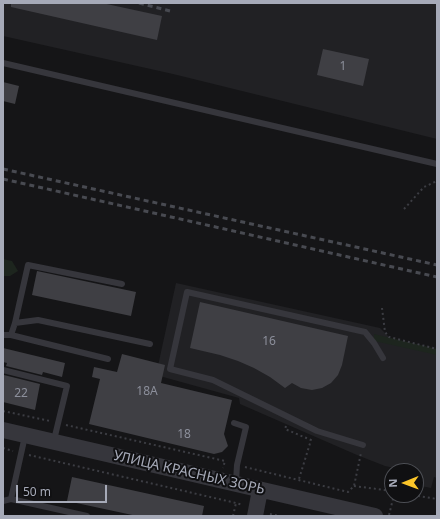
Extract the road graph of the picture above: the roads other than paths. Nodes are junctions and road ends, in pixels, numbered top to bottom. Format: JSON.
{"nodes":[{"id":1,"x":3,"y":63,"type":"edge"},
{"id":2,"x":437,"y":164,"type":"edge"},
{"id":3,"x":122,"y":284,"type":"dead end"},
{"id":4,"x":15,"y":323,"type":"junction"},
{"id":5,"x":3,"y":335,"type":"edge"},
{"id":6,"x":11,"y":335,"type":"junction"},
{"id":7,"x":150,"y":344,"type":"dead end"},
{"id":8,"x":383,"y":358,"type":"dead end"},
{"id":9,"x":108,"y":359,"type":"dead end"},
{"id":10,"x":3,"y":370,"type":"edge"},
{"id":11,"x":234,"y":423,"type":"dead end"},
{"id":12,"x":3,"y":430,"type":"edge"},
{"id":13,"x":25,"y":436,"type":"junction"},
{"id":14,"x":54,"y":442,"type":"junction"},
{"id":15,"x":363,"y":445,"type":"road end"},
{"id":16,"x":236,"y":484,"type":"junction"},
{"id":17,"x":260,"y":490,"type":"junction"},
{"id":18,"x":11,"y":499,"type":"junction"},
{"id":19,"x":3,"y":501,"type":"edge"},
{"id":20,"x":255,"y":513,"type":"edge"},
{"id":21,"x":369,"y":515,"type":"edge"},
{"id":22,"x":87,"y":516,"type":"edge"}],
"edges":[{"from":1,"to":2,"type":"lane"},
{"from":3,"to":4,"type":"lane"},
{"from":4,"to":6,"type":"lane"},
{"from":4,"to":7,"type":"lane"},
{"from":5,"to":6,"type":"lane"},
{"from":6,"to":9,"type":"lane"},
{"from":8,"to":15,"type":"lane"},
{"from":10,"to":14,"type":"lane"},
{"from":11,"to":16,"type":"lane"},
{"from":12,"to":13,"type":"street","name":"УЛИЦА КРАСНЫХ ЗОРЬ"},
{"from":13,"to":14,"type":"street","name":"УЛИЦА КРАСНЫХ ЗОРЬ"},
{"from":13,"to":18,"type":"lane"},
{"from":14,"to":16,"type":"street","name":"УЛИЦА КРАСНЫХ ЗОРЬ"},
{"from":16,"to":17,"type":"street","name":"УЛИЦА КРАСНЫХ ЗОРЬ"},
{"from":17,"to":20,"type":"street"},
{"from":17,"to":21,"type":"street","name":"УЛИЦА КРАСНЫХ ЗОРЬ"},
{"from":18,"to":19,"type":"lane"},
{"from":18,"to":22,"type":"lane"}]}
